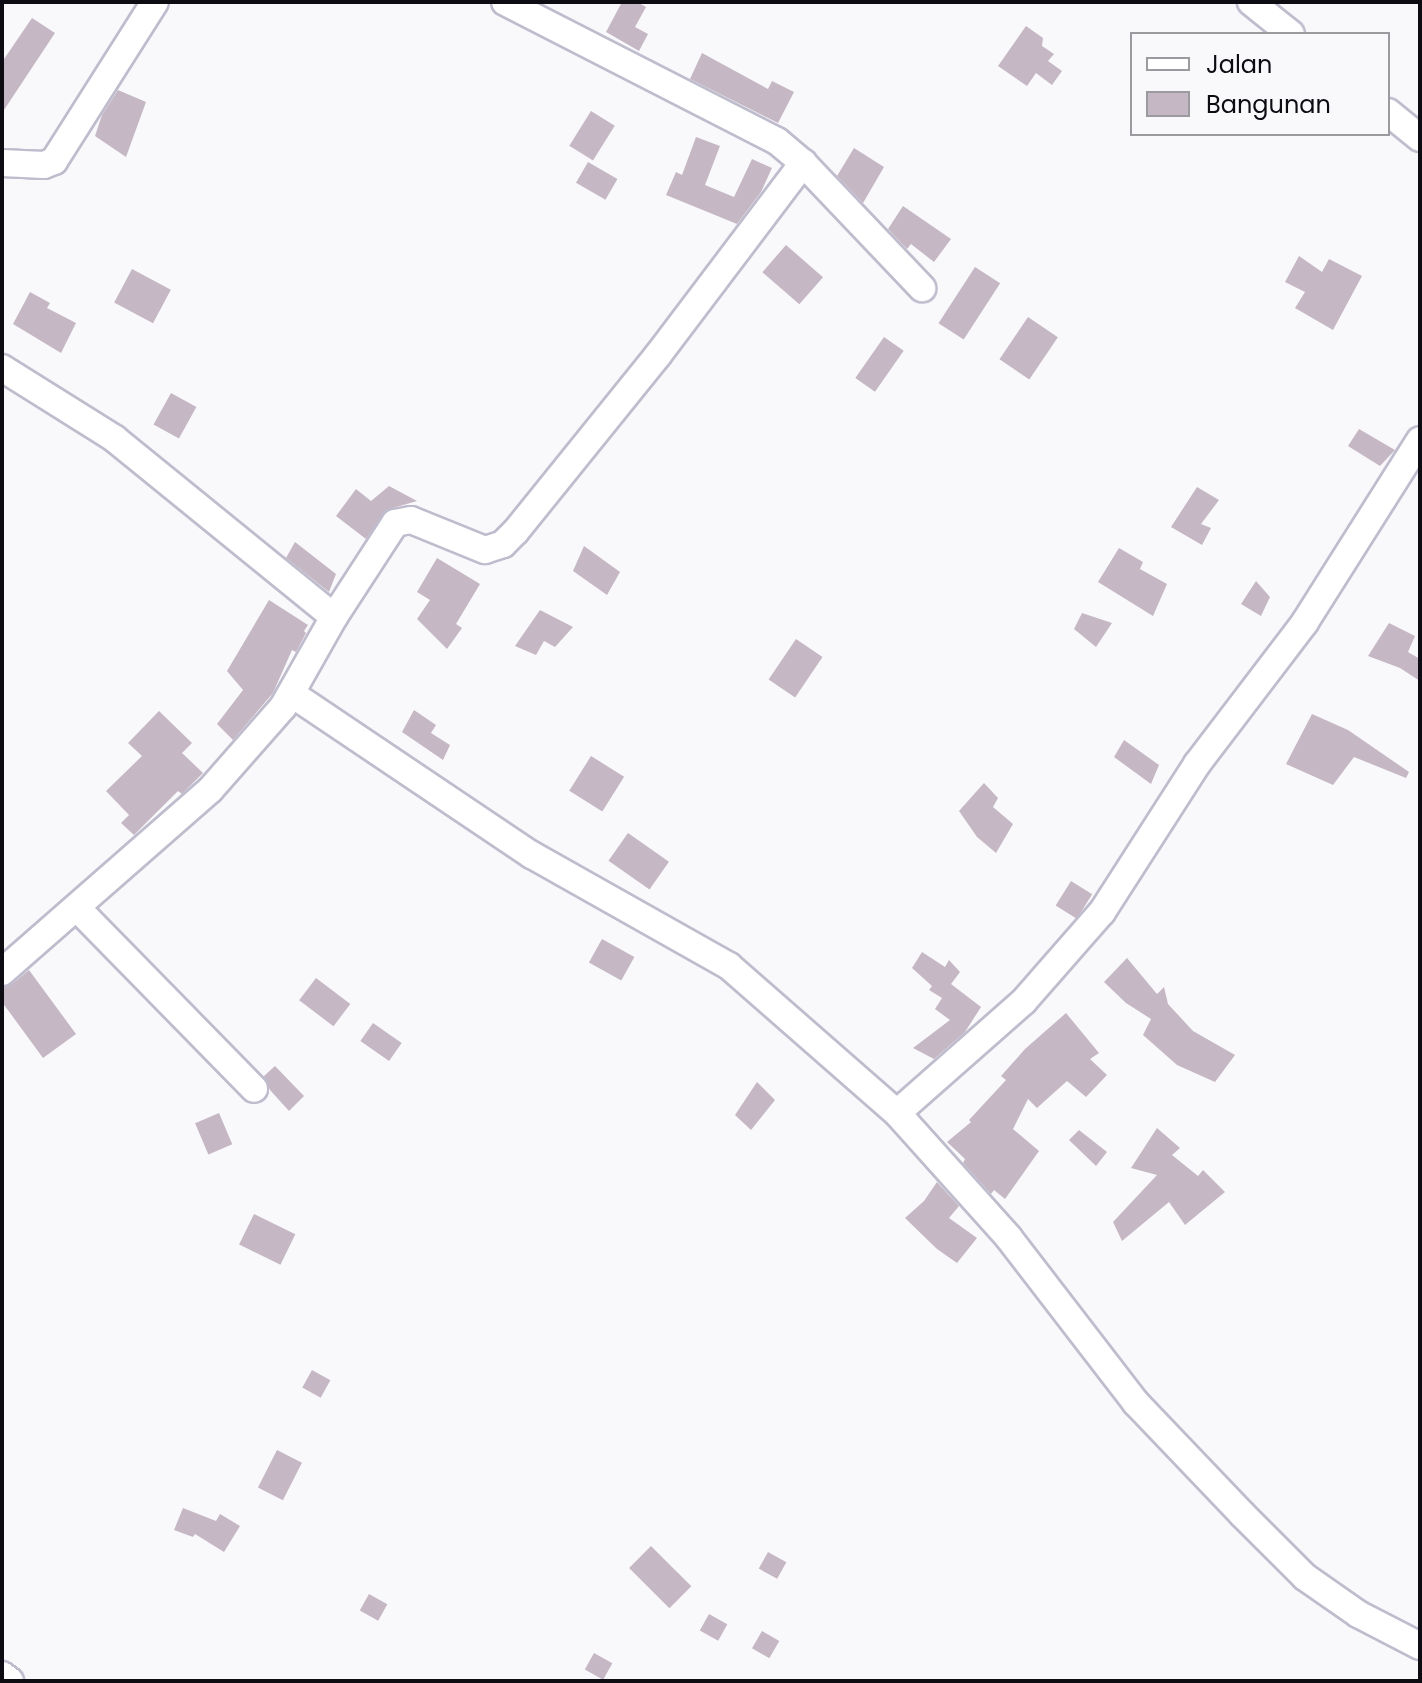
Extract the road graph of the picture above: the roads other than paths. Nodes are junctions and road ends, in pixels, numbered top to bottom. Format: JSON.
{"nodes":[{"id":1,"x":155,"y":2,"type":"edge"},
{"id":2,"x":505,"y":2,"type":"edge"},
{"id":3,"x":1251,"y":2,"type":"edge"},
{"id":4,"x":1288,"y":32,"type":"edge"},
{"id":5,"x":1390,"y":114,"type":"edge"},
{"id":6,"x":1420,"y":138,"type":"edge"},
{"id":7,"x":2,"y":163,"type":"edge"},
{"id":8,"x":803,"y":163,"type":"junction"},
{"id":9,"x":922,"y":288,"type":"dead end"},
{"id":10,"x":2,"y":368,"type":"edge"},
{"id":11,"x":1420,"y":440,"type":"edge"},
{"id":12,"x":334,"y":617,"type":"junction"},
{"id":13,"x":292,"y":694,"type":"junction"},
{"id":14,"x":77,"y":908,"type":"junction"},
{"id":15,"x":2,"y":972,"type":"edge"},
{"id":16,"x":254,"y":1089,"type":"dead end"},
{"id":17,"x":897,"y":1113,"type":"junction"},
{"id":18,"x":1420,"y":1646,"type":"edge"},
{"id":19,"x":2,"y":1675,"type":"edge"},
{"id":20,"x":10,"y":1681,"type":"edge"}],
"edges":[{"from":1,"to":7,"type":"street"},
{"from":2,"to":8,"type":"street"},
{"from":3,"to":4,"type":"street"},
{"from":5,"to":6,"type":"street"},
{"from":8,"to":9,"type":"street"},
{"from":8,"to":12,"type":"street"},
{"from":10,"to":12,"type":"street"},
{"from":11,"to":17,"type":"street"},
{"from":12,"to":13,"type":"street"},
{"from":13,"to":14,"type":"street"},
{"from":13,"to":17,"type":"street"},
{"from":14,"to":15,"type":"street"},
{"from":14,"to":16,"type":"street"},
{"from":17,"to":18,"type":"street"},
{"from":19,"to":20,"type":"street"}]}
